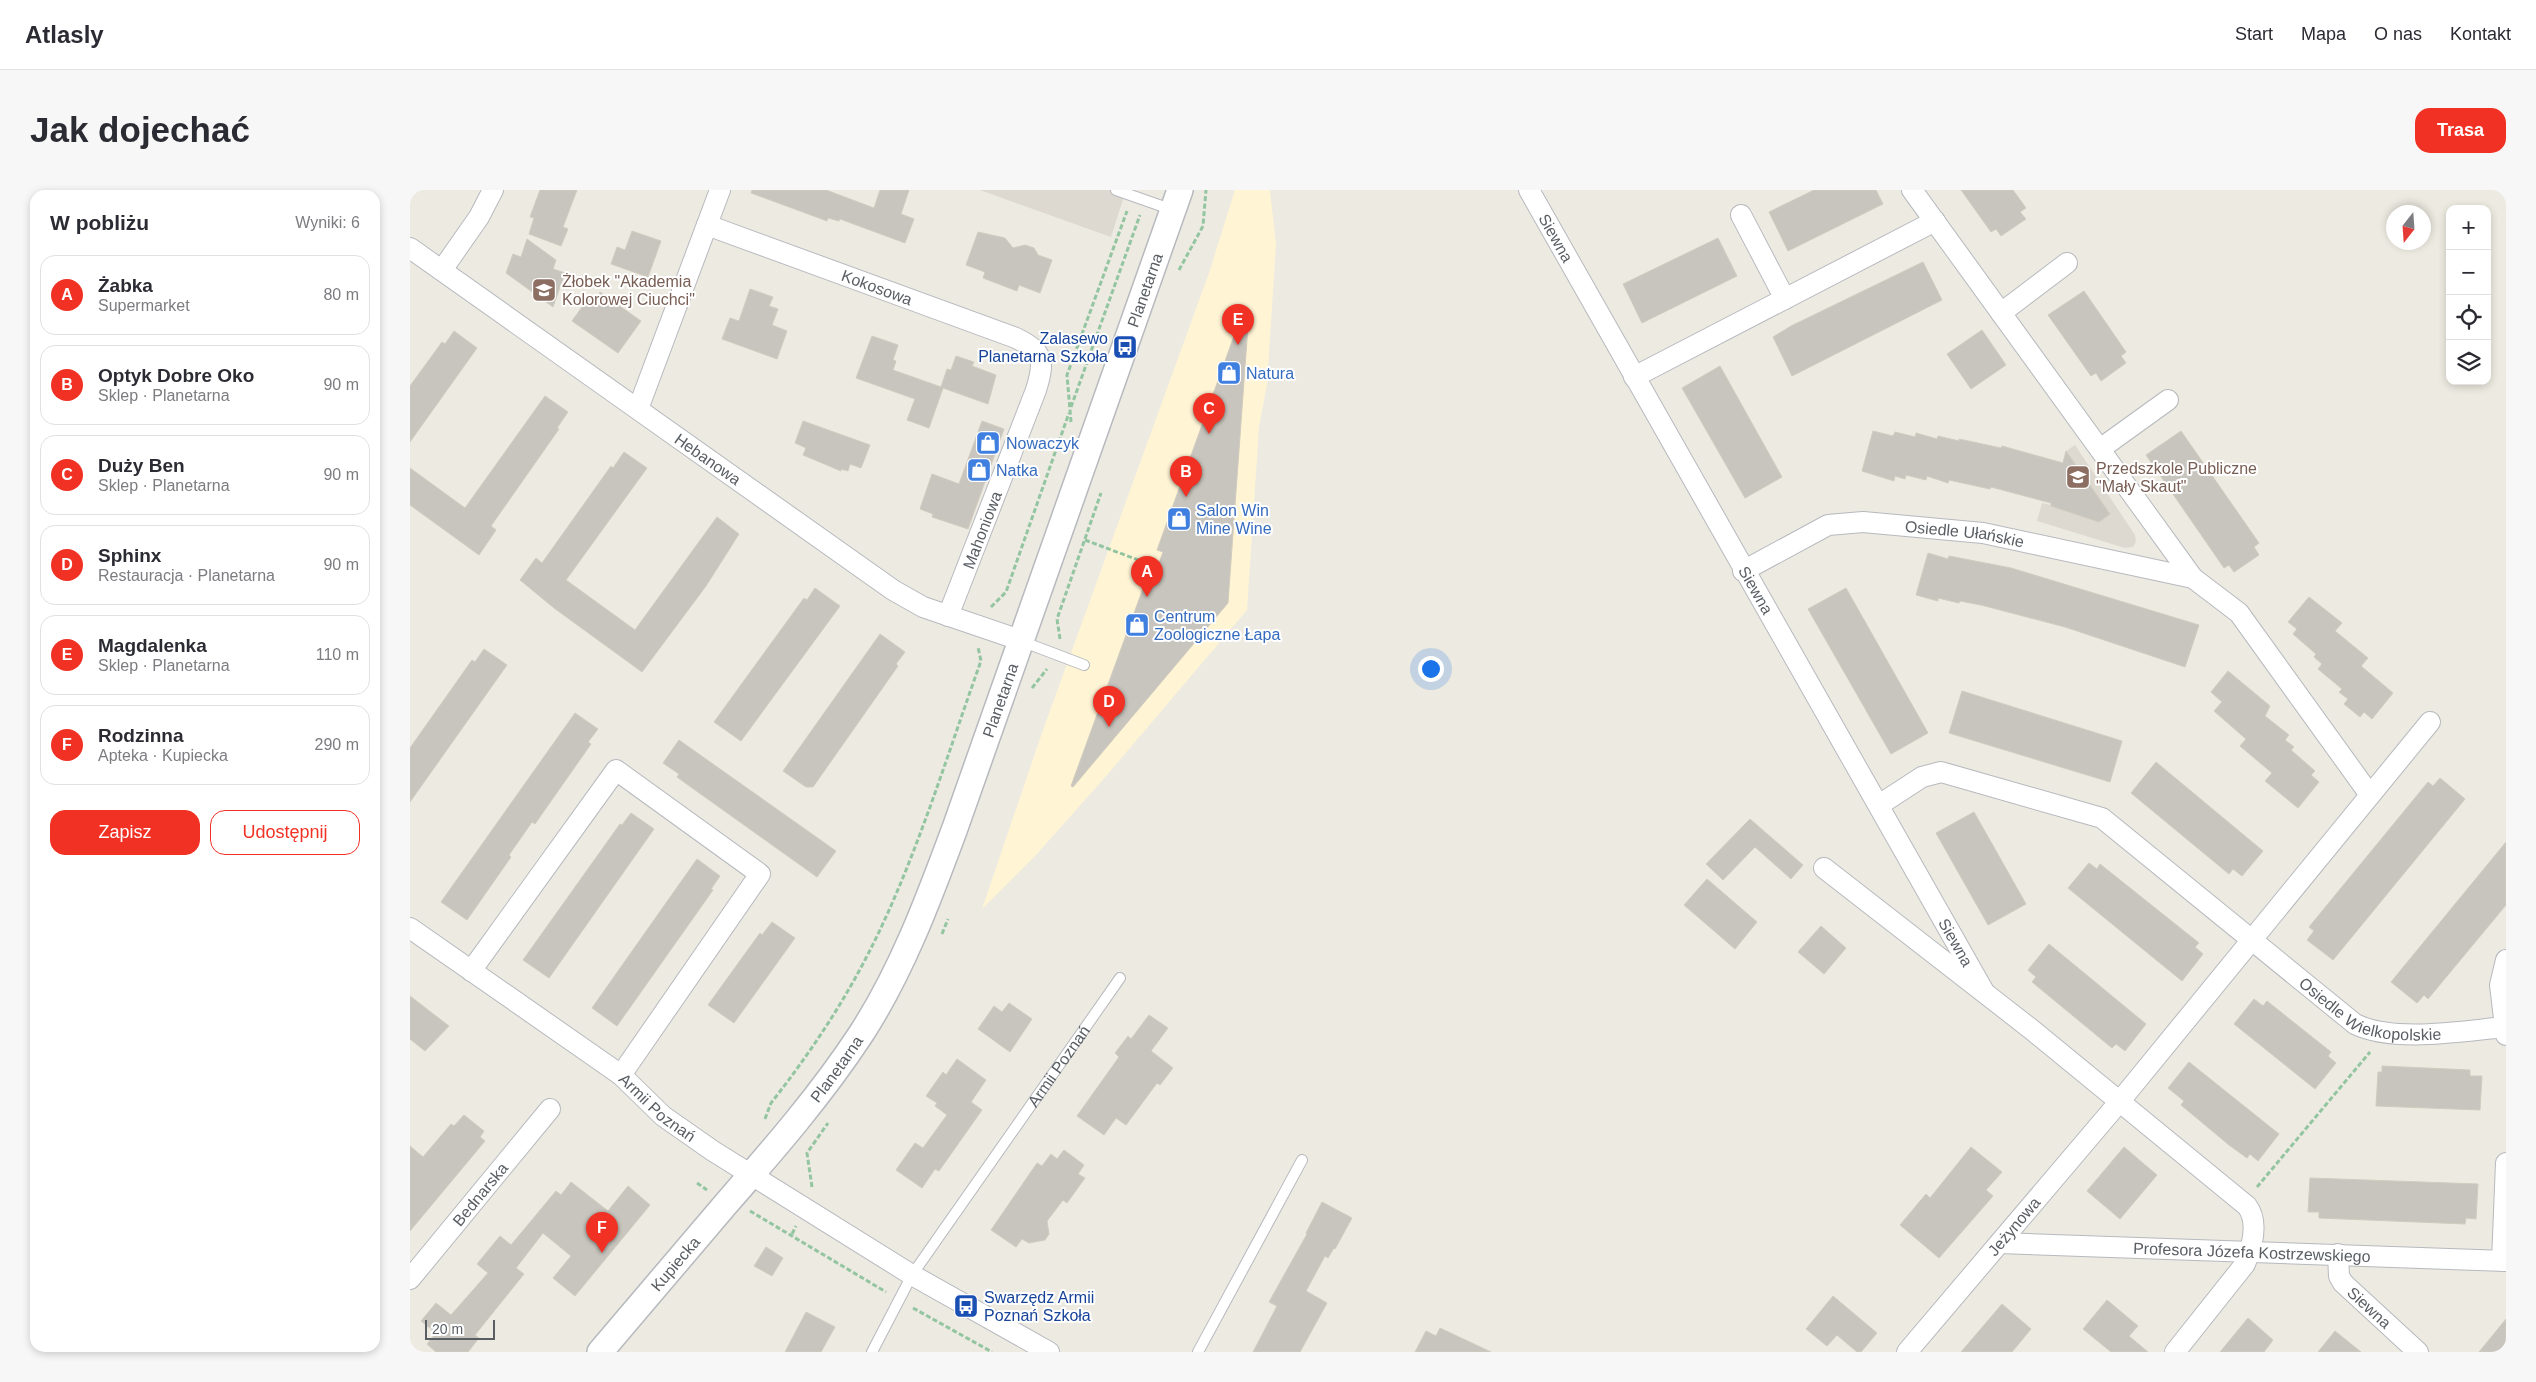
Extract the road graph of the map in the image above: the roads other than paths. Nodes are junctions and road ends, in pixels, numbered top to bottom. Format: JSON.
{"nodes":[{"id":1,"x":493,"y":190,"type":"edge"},
{"id":2,"x":720,"y":190,"type":"edge"},
{"id":3,"x":1116,"y":190,"type":"edge"},
{"id":4,"x":1529,"y":190,"type":"edge"},
{"id":5,"x":1912,"y":190,"type":"edge"},
{"id":6,"x":1176,"y":200,"type":"edge"},
{"id":7,"x":1741,"y":215,"type":"dead end"},
{"id":8,"x":1935,"y":221,"type":"junction"},
{"id":9,"x":707,"y":225,"type":"junction"},
{"id":10,"x":410,"y":248,"type":"edge"},
{"id":11,"x":2067,"y":262,"type":"dead end"},
{"id":12,"x":442,"y":270,"type":"junction"},
{"id":13,"x":1785,"y":299,"type":"junction"},
{"id":14,"x":2001,"y":313,"type":"junction"},
{"id":15,"x":1041,"y":358,"type":"joint"},
{"id":16,"x":1634,"y":378,"type":"junction"},
{"id":17,"x":2168,"y":400,"type":"dead end"},
{"id":18,"x":638,"y":409,"type":"junction"},
{"id":19,"x":2100,"y":449,"type":"junction"},
{"id":20,"x":1743,"y":571,"type":"junction"},
{"id":21,"x":2193,"y":578,"type":"junction"},
{"id":22,"x":948,"y":616,"type":"junction"},
{"id":23,"x":1020,"y":640,"type":"junction"},
{"id":24,"x":1084,"y":665,"type":"dead end"},
{"id":25,"x":2430,"y":722,"type":"dead end"},
{"id":26,"x":2370,"y":795,"type":"junction"},
{"id":27,"x":1879,"y":805,"type":"junction"},
{"id":28,"x":1824,"y":868,"type":"dead end"},
{"id":29,"x":410,"y":928,"type":"edge"},
{"id":30,"x":2252,"y":939,"type":"junction"},
{"id":31,"x":2506,"y":960,"type":"edge"},
{"id":32,"x":471,"y":971,"type":"junction"},
{"id":33,"x":1120,"y":978,"type":"dead end"},
{"id":34,"x":1983,"y":990,"type":"junction"},
{"id":35,"x":2506,"y":1031,"type":"edge"},
{"id":36,"x":621,"y":1075,"type":"junction"},
{"id":37,"x":2120,"y":1101,"type":"junction"},
{"id":38,"x":550,"y":1109,"type":"dead end"},
{"id":39,"x":1302,"y":1160,"type":"dead end"},
{"id":40,"x":2506,"y":1163,"type":"edge"},
{"id":41,"x":752,"y":1176,"type":"junction"},
{"id":42,"x":2000,"y":1243,"type":"junction"},
{"id":43,"x":2251,"y":1250,"type":"junction"},
{"id":44,"x":2338,"y":1254,"type":"junction"},
{"id":45,"x":2504,"y":1261,"type":"edge"},
{"id":46,"x":912,"y":1275,"type":"junction"},
{"id":47,"x":410,"y":1279,"type":"edge"},
{"id":48,"x":600,"y":1352,"type":"edge"},
{"id":49,"x":872,"y":1352,"type":"edge"},
{"id":50,"x":1049,"y":1352,"type":"edge"},
{"id":51,"x":1198,"y":1352,"type":"edge"},
{"id":52,"x":1907,"y":1352,"type":"edge"},
{"id":53,"x":2175,"y":1352,"type":"edge"},
{"id":54,"x":2418,"y":1352,"type":"edge"}],
"edges":[{"from":1,"to":12,"type":"street"},
{"from":2,"to":9,"type":"street"},
{"from":3,"to":6,"type":"lane"},
{"from":4,"to":16,"type":"street","name":"Siewna"},
{"from":5,"to":8,"type":"street","name":"Osiedle Ułańskie"},
{"from":6,"to":23,"type":"street","name":"Planetarna"},
{"from":7,"to":13,"type":"street"},
{"from":8,"to":13,"type":"street"},
{"from":8,"to":14,"type":"street","name":"Osiedle Ułańskie"},
{"from":9,"to":15,"type":"street","name":"Kokosowa"},
{"from":9,"to":18,"type":"street"},
{"from":10,"to":12,"type":"street","name":"Hebanowa"},
{"from":11,"to":14,"type":"street"},
{"from":12,"to":18,"type":"street","name":"Hebanowa"},
{"from":13,"to":16,"type":"street"},
{"from":14,"to":19,"type":"street","name":"Osiedle Ułańskie"},
{"from":15,"to":22,"type":"street","name":"Mahoniowa"},
{"from":16,"to":20,"type":"street","name":"Siewna"},
{"from":17,"to":19,"type":"street"},
{"from":18,"to":22,"type":"street","name":"Hebanowa"},
{"from":19,"to":21,"type":"street","name":"Osiedle Ułańskie"},
{"from":20,"to":21,"type":"street","name":"Osiedle Ułańskie"},
{"from":20,"to":27,"type":"street","name":"Siewna"},
{"from":21,"to":26,"type":"street","name":"Osiedle Ułańskie"},
{"from":22,"to":23,"type":"street","name":"Hebanowa"},
{"from":23,"to":24,"type":"lane"},
{"from":23,"to":41,"type":"street","name":"Planetarna"},
{"from":25,"to":26,"type":"street"},
{"from":26,"to":30,"type":"street"},
{"from":27,"to":30,"type":"street","name":"Osiedle Wielkopolskie"},
{"from":27,"to":34,"type":"street","name":"Siewna"},
{"from":28,"to":34,"type":"street","name":"Siewna"},
{"from":29,"to":32,"type":"street","name":"Armii Poznań"},
{"from":30,"to":35,"type":"street","name":"Osiedle Wielkopolskie"},
{"from":30,"to":37,"type":"street"},
{"from":31,"to":35,"type":"street","name":"Osiedle Wielkopolskie"},
{"from":32,"to":36,"type":"street","name":"Armii Poznań"},
{"from":32,"to":36,"type":"street"},
{"from":33,"to":46,"type":"lane","name":"Armii Poznań"},
{"from":34,"to":37,"type":"street","name":"Siewna"},
{"from":36,"to":41,"type":"street","name":"Armii Poznań"},
{"from":37,"to":42,"type":"street","name":"Jeżynowa"},
{"from":37,"to":43,"type":"street","name":"Siewna"},
{"from":38,"to":47,"type":"street","name":"Bednarska"},
{"from":39,"to":51,"type":"lane"},
{"from":40,"to":45,"type":"street"},
{"from":41,"to":46,"type":"street","name":"Armii Poznań"},
{"from":41,"to":48,"type":"street","name":"Kupiecka"},
{"from":42,"to":43,"type":"street","name":"Profesora Józefa Kostrzewskiego"},
{"from":42,"to":52,"type":"street","name":"Jeżynowa"},
{"from":43,"to":44,"type":"street","name":"Profesora Józefa Kostrzewskiego"},
{"from":43,"to":53,"type":"street"},
{"from":44,"to":45,"type":"street","name":"Profesora Józefa Kostrzewskiego"},
{"from":44,"to":54,"type":"street","name":"Siewna"},
{"from":46,"to":49,"type":"lane","name":"Armii Poznań"},
{"from":46,"to":50,"type":"street","name":"Armii Poznań"}]}
